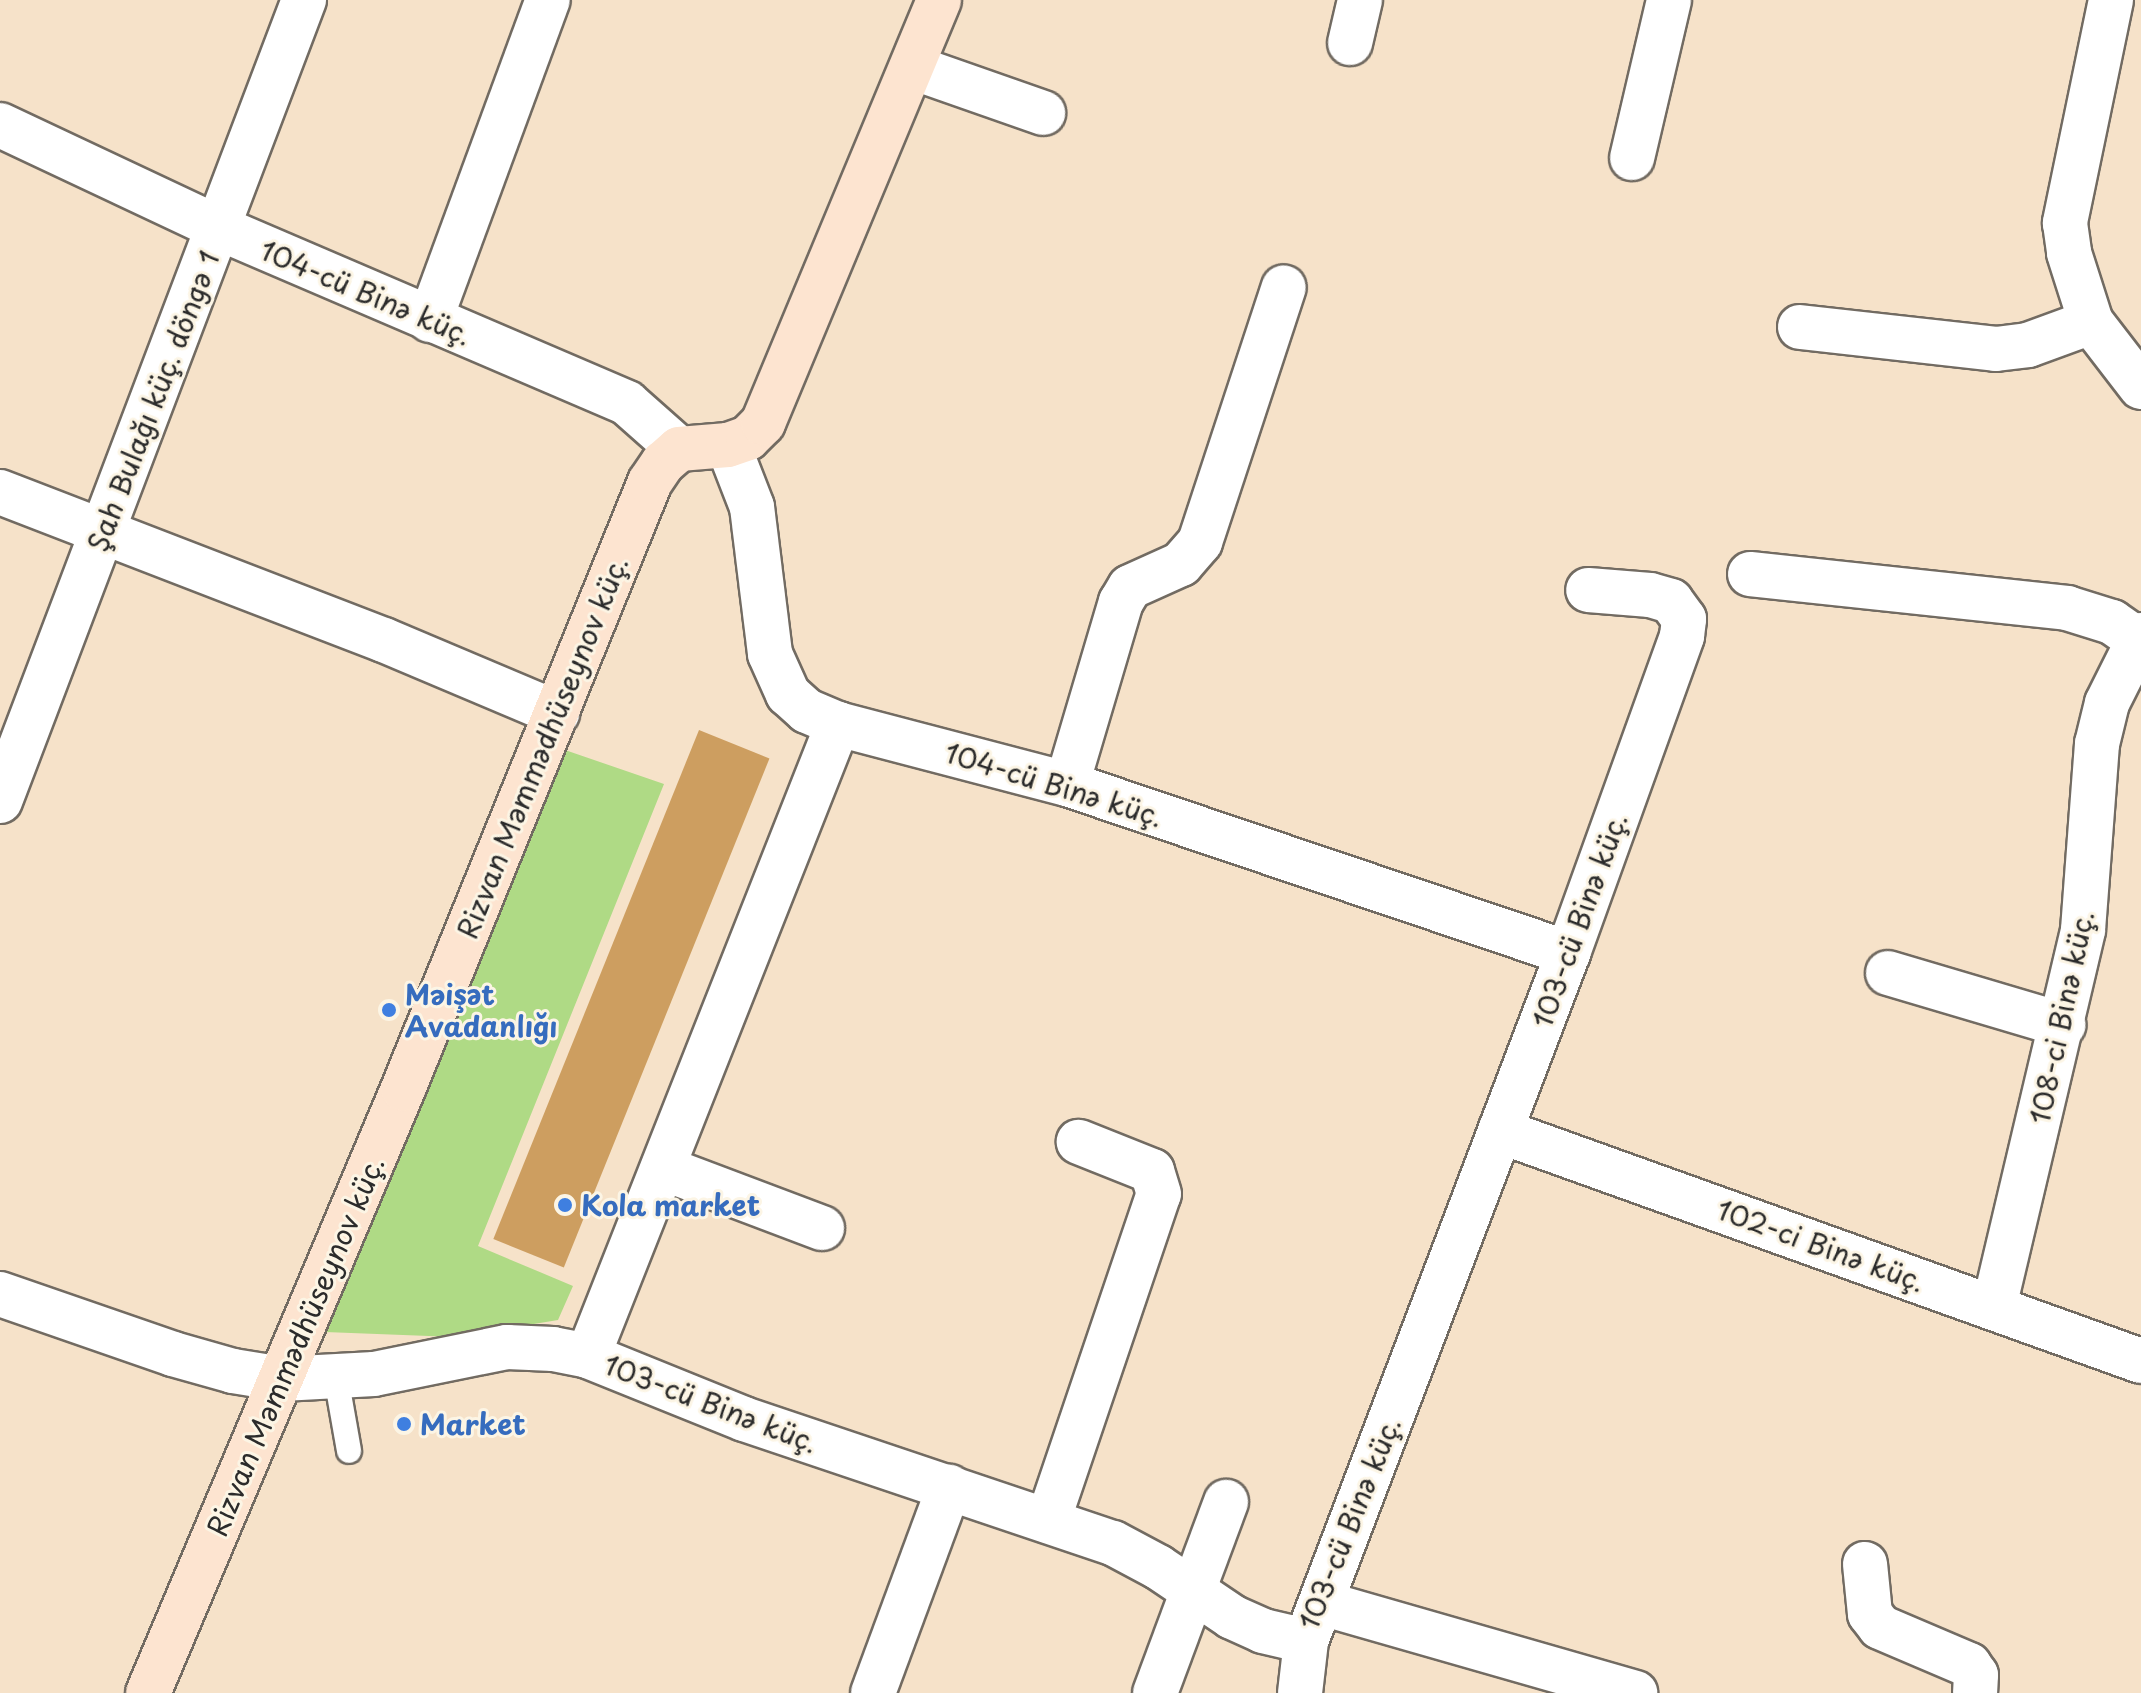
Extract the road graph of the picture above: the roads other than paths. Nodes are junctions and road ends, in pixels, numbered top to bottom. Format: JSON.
{"nodes":[{"id":1,"x":304,"y":0,"type":"edge"},
{"id":2,"x":548,"y":0,"type":"edge"},
{"id":3,"x":939,"y":0,"type":"edge"},
{"id":4,"x":1360,"y":0,"type":"edge"},
{"id":5,"x":1669,"y":0,"type":"edge"},
{"id":6,"x":2111,"y":0,"type":"edge"},
{"id":7,"x":1350,"y":43,"type":"dead end"},
{"id":8,"x":912,"y":67,"type":"junction"},
{"id":9,"x":1043,"y":113,"type":"dead end"},
{"id":10,"x":0,"y":125,"type":"edge"},
{"id":11,"x":1632,"y":158,"type":"dead end"},
{"id":12,"x":219,"y":228,"type":"junction"},
{"id":13,"x":1284,"y":287,"type":"dead end"},
{"id":14,"x":430,"y":320,"type":"junction"},
{"id":15,"x":2091,"y":322,"type":"junction"},
{"id":16,"x":1800,"y":327,"type":"dead end"},
{"id":17,"x":2141,"y":387,"type":"edge"},
{"id":18,"x":728,"y":445,"type":"junction"},
{"id":19,"x":679,"y":449,"type":"junction"},
{"id":20,"x":0,"y":492,"type":"edge"},
{"id":21,"x":102,"y":531,"type":"junction"},
{"id":22,"x":1750,"y":574,"type":"dead end"},
{"id":23,"x":1588,"y":590,"type":"dead end"},
{"id":24,"x":2140,"y":639,"type":"edge"},
{"id":25,"x":557,"y":713,"type":"junction"},
{"id":26,"x":838,"y":724,"type":"junction"},
{"id":27,"x":1067,"y":784,"type":"junction"},
{"id":28,"x":0,"y":801,"type":"edge"},
{"id":29,"x":1568,"y":953,"type":"junction"},
{"id":30,"x":1888,"y":973,"type":"dead end"},
{"id":31,"x":2063,"y":1025,"type":"junction"},
{"id":32,"x":1500,"y":1131,"type":"junction"},
{"id":33,"x":1079,"y":1142,"type":"dead end"},
{"id":34,"x":663,"y":1168,"type":"junction"},
{"id":35,"x":822,"y":1228,"type":"dead end"},
{"id":36,"x":0,"y":1294,"type":"edge"},
{"id":37,"x":1994,"y":1307,"type":"junction"},
{"id":38,"x":588,"y":1356,"type":"junction"},
{"id":39,"x":2141,"y":1361,"type":"edge"},
{"id":40,"x":336,"y":1377,"type":"junction"},
{"id":41,"x":282,"y":1379,"type":"junction"},
{"id":42,"x":349,"y":1451,"type":"dead end"},
{"id":43,"x":949,"y":1487,"type":"junction"},
{"id":44,"x":1226,"y":1502,"type":"dead end"},
{"id":45,"x":1048,"y":1521,"type":"junction"},
{"id":46,"x":1865,"y":1564,"type":"dead end"},
{"id":47,"x":1193,"y":1589,"type":"junction"},
{"id":48,"x":1314,"y":1622,"type":"junction"},
{"id":49,"x":148,"y":1693,"type":"edge"},
{"id":50,"x":873,"y":1693,"type":"edge"},
{"id":51,"x":1155,"y":1693,"type":"edge"},
{"id":52,"x":1300,"y":1693,"type":"edge"},
{"id":53,"x":1635,"y":1693,"type":"edge"},
{"id":54,"x":1975,"y":1693,"type":"edge"}],
"edges":[{"from":1,"to":12,"type":"street","name":"Şah Bulağı küç. döngə 1"},
{"from":2,"to":14,"type":"street"},
{"from":3,"to":8,"type":"street"},
{"from":4,"to":7,"type":"street"},
{"from":5,"to":11,"type":"street"},
{"from":6,"to":15,"type":"street"},
{"from":8,"to":9,"type":"street"},
{"from":8,"to":18,"type":"street"},
{"from":10,"to":12,"type":"street","name":"104-cü Binə küç."},
{"from":12,"to":14,"type":"street","name":"104-cü Binə küç."},
{"from":12,"to":21,"type":"street","name":"Şah Bulağı küç. döngə 1"},
{"from":13,"to":27,"type":"street"},
{"from":14,"to":19,"type":"street","name":"104-cü Binə küç."},
{"from":15,"to":16,"type":"street"},
{"from":15,"to":17,"type":"street"},
{"from":18,"to":19,"type":"street"},
{"from":18,"to":26,"type":"street","name":"104-cü Binə küç."},
{"from":19,"to":25,"type":"street","name":"Rizvan Məmmədhüseynov küç."},
{"from":20,"to":21,"type":"street"},
{"from":21,"to":25,"type":"street"},
{"from":21,"to":28,"type":"street","name":"Şah Bulağı küç. döngə 1"},
{"from":22,"to":24,"type":"street"},
{"from":23,"to":29,"type":"street","name":"103-cü Binə küç."},
{"from":24,"to":31,"type":"street","name":"108-ci Binə küç."},
{"from":25,"to":41,"type":"street","name":"Rizvan Məmmədhüseynov küç."},
{"from":26,"to":27,"type":"street","name":"104-cü Binə küç."},
{"from":26,"to":34,"type":"street"},
{"from":27,"to":29,"type":"street","name":"104-cü Binə küç."},
{"from":29,"to":32,"type":"street","name":"103-cü Binə küç."},
{"from":30,"to":31,"type":"street"},
{"from":31,"to":37,"type":"street","name":"108-ci Binə küç."},
{"from":32,"to":37,"type":"street","name":"102-ci Binə küç."},
{"from":32,"to":48,"type":"street","name":"103-cü Binə küç."},
{"from":33,"to":45,"type":"street"},
{"from":34,"to":35,"type":"street"},
{"from":34,"to":38,"type":"street"},
{"from":36,"to":41,"type":"street","name":"103-cü Binə küç."},
{"from":37,"to":39,"type":"street","name":"102-ci Binə küç."},
{"from":38,"to":40,"type":"street","name":"103-cü Binə küç."},
{"from":38,"to":43,"type":"street","name":"103-cü Binə küç."},
{"from":40,"to":41,"type":"street","name":"103-cü Binə küç."},
{"from":40,"to":42,"type":"lane"},
{"from":41,"to":49,"type":"street","name":"Rizvan Məmmədhüseynov küç."},
{"from":43,"to":45,"type":"street","name":"103-cü Binə küç."},
{"from":43,"to":50,"type":"street"},
{"from":44,"to":47,"type":"street"},
{"from":45,"to":47,"type":"street","name":"103-cü Binə küç."},
{"from":46,"to":54,"type":"street"},
{"from":47,"to":48,"type":"street","name":"103-cü Binə küç."},
{"from":47,"to":51,"type":"street"},
{"from":48,"to":52,"type":"street"},
{"from":48,"to":53,"type":"street"}]}
